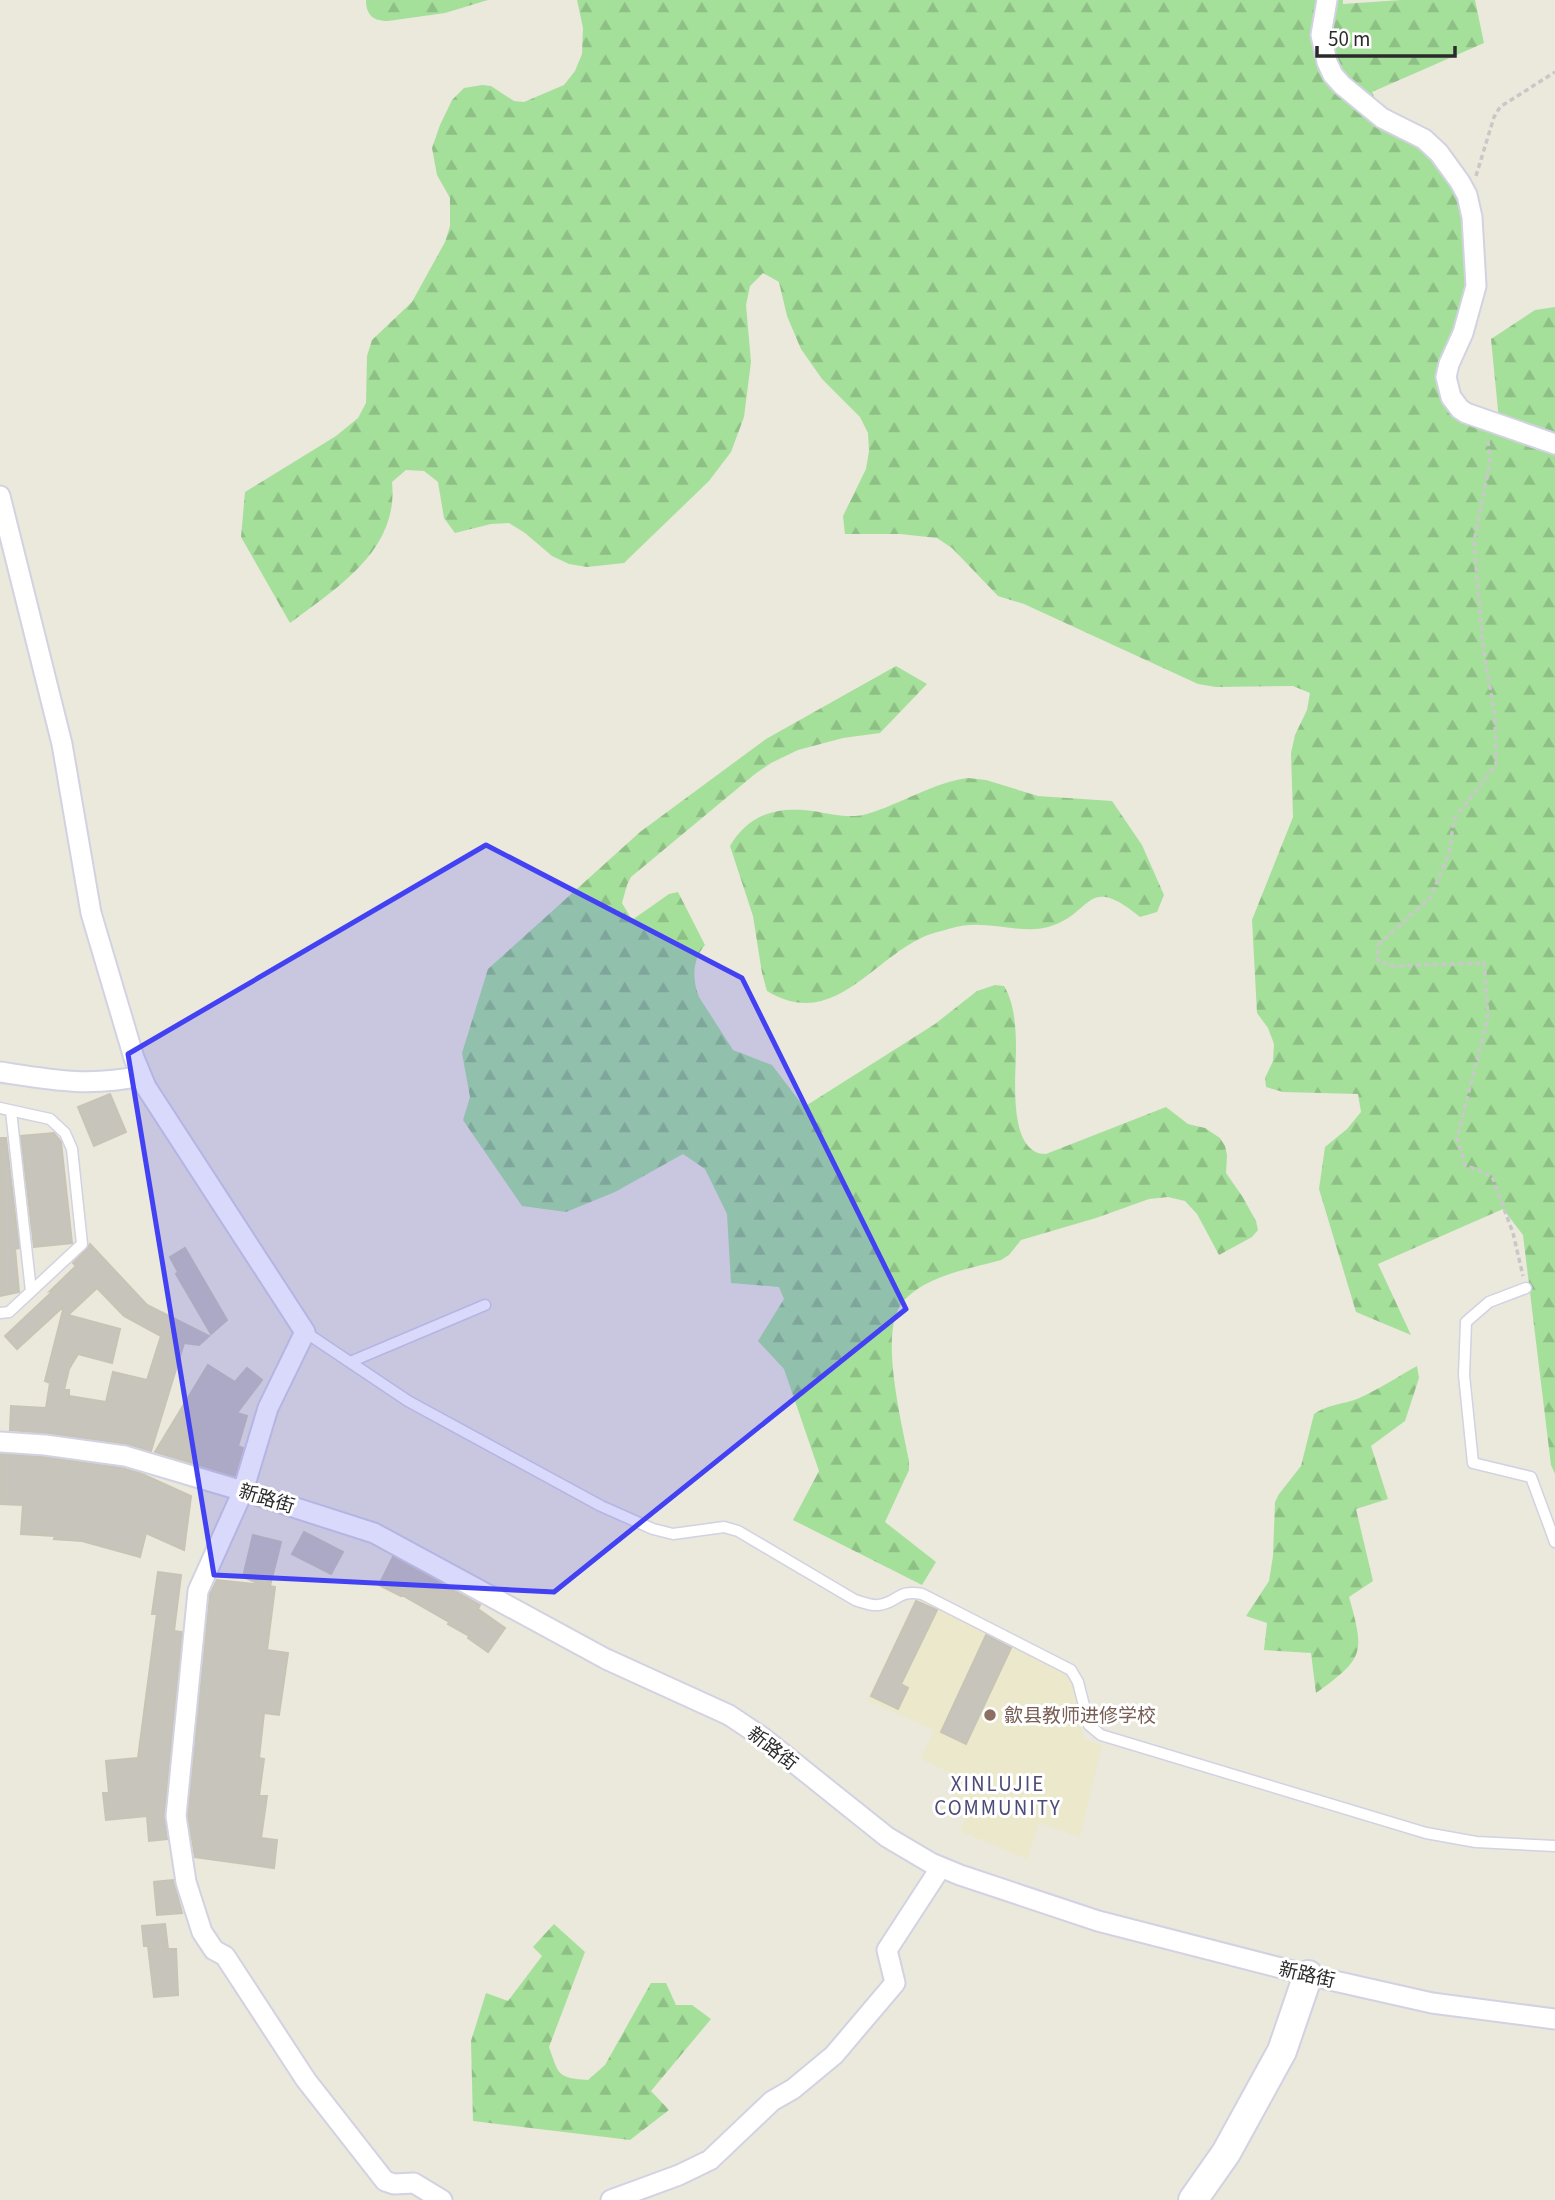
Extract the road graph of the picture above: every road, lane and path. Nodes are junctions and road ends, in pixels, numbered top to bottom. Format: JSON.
{"nodes":[{"id":1,"x":1327,"y":0,"type":"edge"},
{"id":2,"x":1555,"y":72,"type":"edge"},
{"id":3,"x":1465,"y":191,"type":"junction"},
{"id":4,"x":1486,"y":420,"type":"junction"},
{"id":5,"x":1555,"y":444,"type":"edge"},
{"id":6,"x":0,"y":496,"type":"edge"},
{"id":7,"x":0,"y":1072,"type":"edge"},
{"id":8,"x":141,"y":1076,"type":"junction"},
{"id":9,"x":0,"y":1108,"type":"edge"},
{"id":10,"x":11,"y":1111,"type":"junction"},
{"id":11,"x":1526,"y":1288,"type":"joint"},
{"id":12,"x":31,"y":1292,"type":"junction"},
{"id":13,"x":485,"y":1305,"type":"dead end"},
{"id":14,"x":0,"y":1313,"type":"edge"},
{"id":15,"x":304,"y":1332,"type":"junction"},
{"id":16,"x":350,"y":1362,"type":"junction"},
{"id":17,"x":0,"y":1442,"type":"edge"},
{"id":18,"x":243,"y":1491,"type":"junction"},
{"id":19,"x":1555,"y":1542,"type":"edge"},
{"id":20,"x":1555,"y":1846,"type":"edge"},
{"id":21,"x":941,"y":1867,"type":"junction"},
{"id":22,"x":1308,"y":1975,"type":"junction"},
{"id":23,"x":1555,"y":2019,"type":"edge"},
{"id":24,"x":442,"y":2200,"type":"edge"},
{"id":25,"x":611,"y":2200,"type":"edge"},
{"id":26,"x":1194,"y":2200,"type":"edge"}],
"edges":[{"from":1,"to":3,"type":"street"},
{"from":2,"to":3,"type":"path"},
{"from":3,"to":4,"type":"street"},
{"from":4,"to":5,"type":"street"},
{"from":4,"to":11,"type":"path"},
{"from":6,"to":8,"type":"street"},
{"from":7,"to":8,"type":"street"},
{"from":8,"to":15,"type":"street"},
{"from":9,"to":10,"type":"lane"},
{"from":10,"to":12,"type":"lane"},
{"from":10,"to":12,"type":"lane"},
{"from":11,"to":19,"type":"lane"},
{"from":12,"to":14,"type":"lane"},
{"from":13,"to":16,"type":"lane"},
{"from":15,"to":16,"type":"lane"},
{"from":15,"to":18,"type":"street"},
{"from":16,"to":20,"type":"lane"},
{"from":17,"to":18,"type":"street","name":"新路街"},
{"from":18,"to":21,"type":"street","name":"新路街"},
{"from":18,"to":24,"type":"street"},
{"from":21,"to":22,"type":"street","name":"新路街"},
{"from":21,"to":25,"type":"street"},
{"from":22,"to":23,"type":"street","name":"新路街"},
{"from":22,"to":26,"type":"street"}]}
